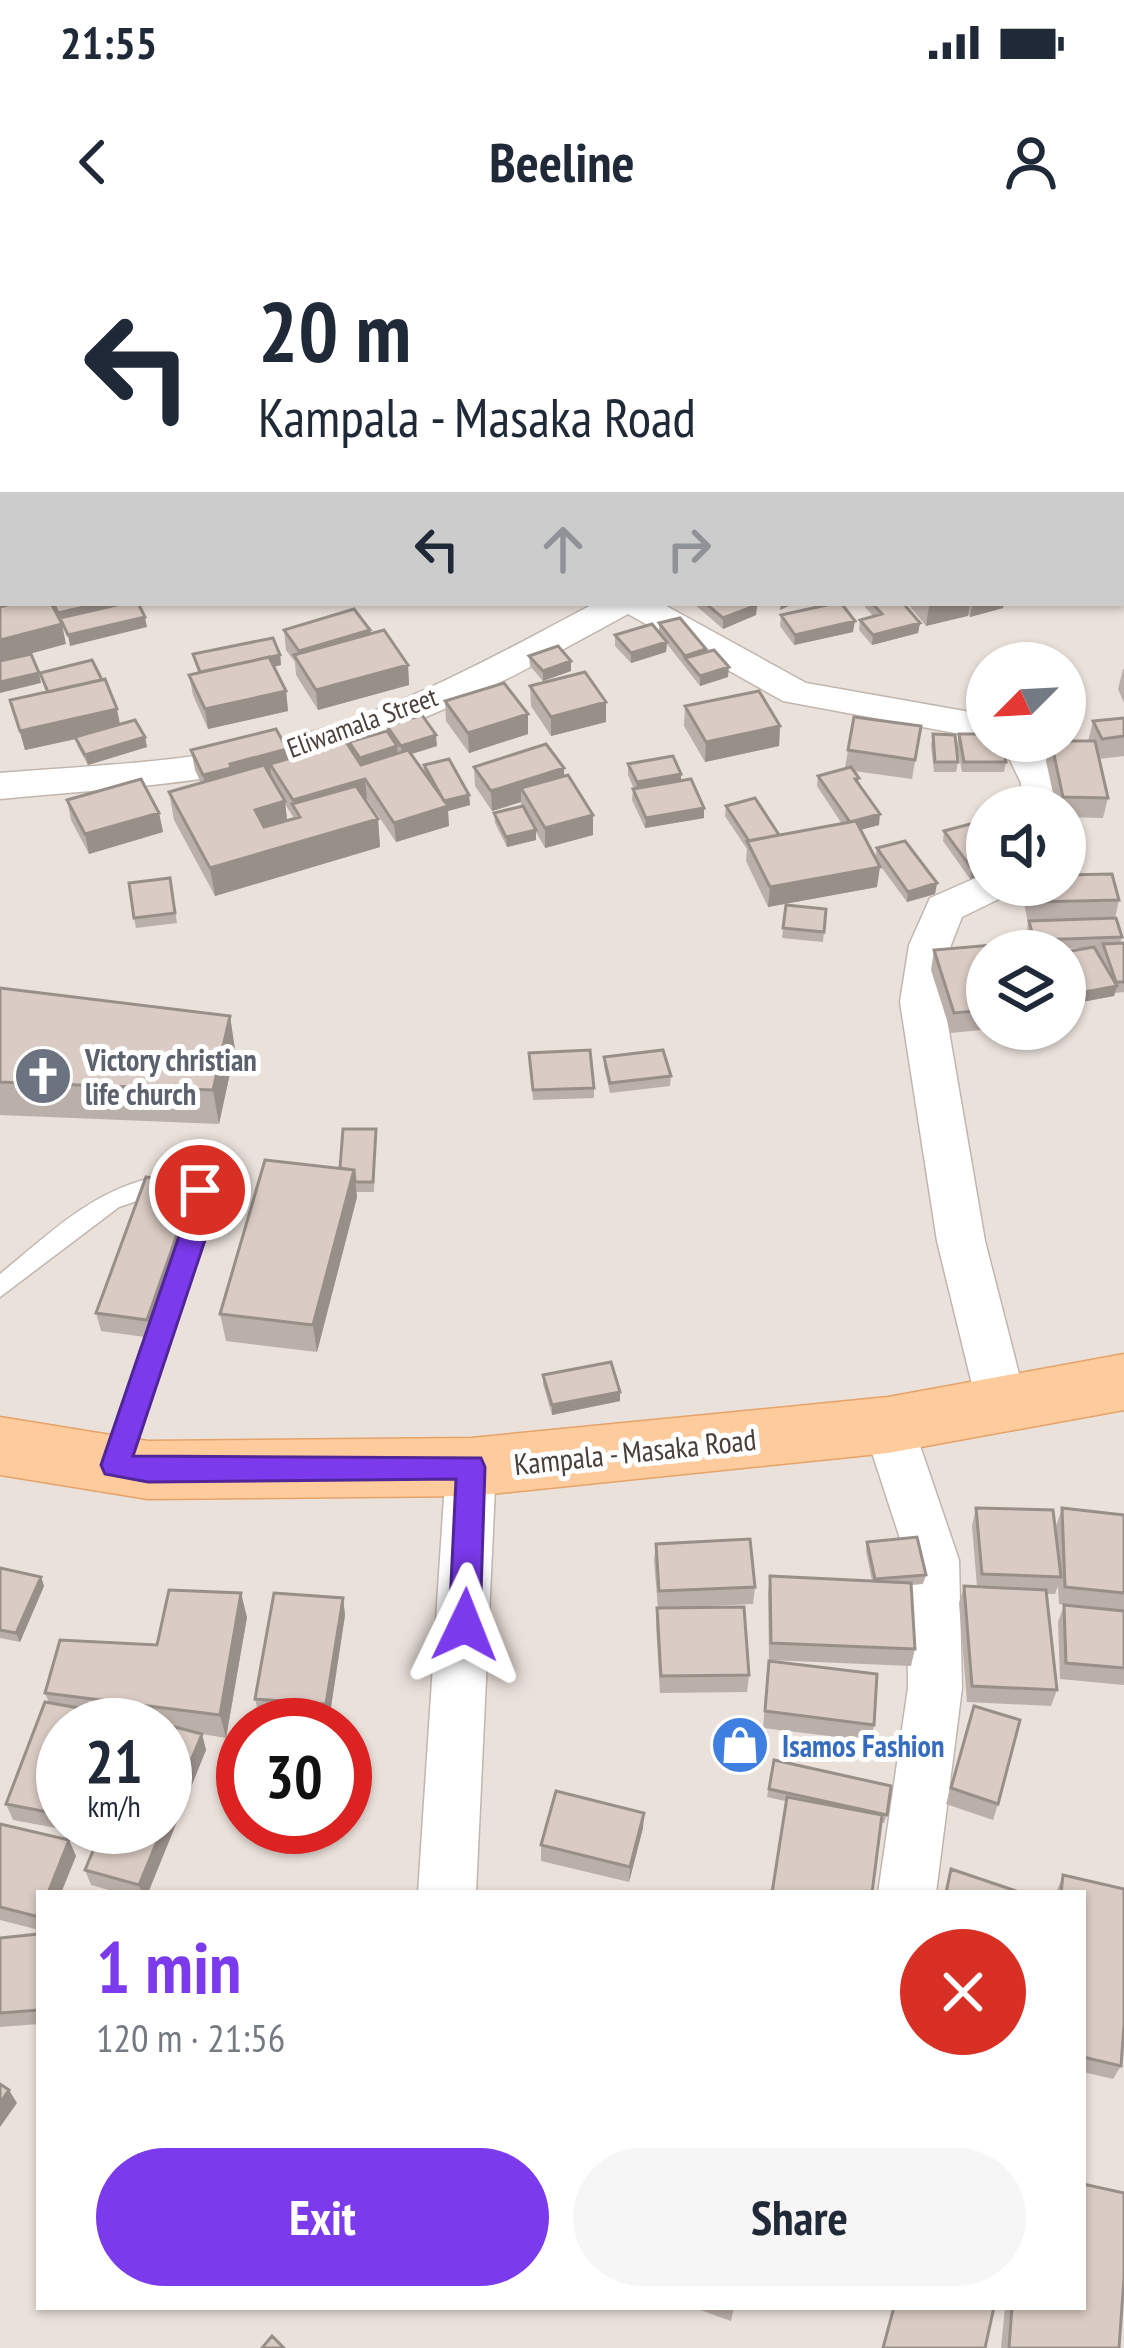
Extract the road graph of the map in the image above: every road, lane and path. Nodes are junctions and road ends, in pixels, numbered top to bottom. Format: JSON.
{"nodes":[{"id":1,"x":616,"y":606,"type":"edge"},
{"id":2,"x":639,"y":606,"type":"edge"},
{"id":3,"x":966,"y":723,"type":"edge"},
{"id":4,"x":0,"y":787,"type":"edge"},
{"id":5,"x":966,"y":898,"type":"edge"},
{"id":6,"x":0,"y":1288,"type":"edge"},
{"id":7,"x":1124,"y":1382,"type":"edge"},
{"id":8,"x":1002,"y":1406,"type":"junction"},
{"id":9,"x":888,"y":1425,"type":"junction"},
{"id":10,"x":0,"y":1446,"type":"edge"},
{"id":11,"x":115,"y":1465,"type":"junction"},
{"id":12,"x":471,"y":1467,"type":"junction"},
{"id":13,"x":448,"y":1890,"type":"edge"},
{"id":14,"x":907,"y":1890,"type":"edge"}],
"edges":[{"from":1,"to":4,"type":"street","name":"Eliwamala Street"},
{"from":2,"to":3,"type":"street"},
{"from":5,"to":8,"type":"street"},
{"from":6,"to":11,"type":"lane"},
{"from":7,"to":8,"type":"main road","name":"Kampala - Masaka Road"},
{"from":8,"to":9,"type":"main road","name":"Kampala - Masaka Road"},
{"from":9,"to":12,"type":"main road","name":"Kampala - Masaka Road"},
{"from":9,"to":14,"type":"street"},
{"from":10,"to":11,"type":"main road","name":"Kampala - Masaka Road"},
{"from":11,"to":12,"type":"main road","name":"Kampala - Masaka Road"},
{"from":12,"to":13,"type":"street"}]}
